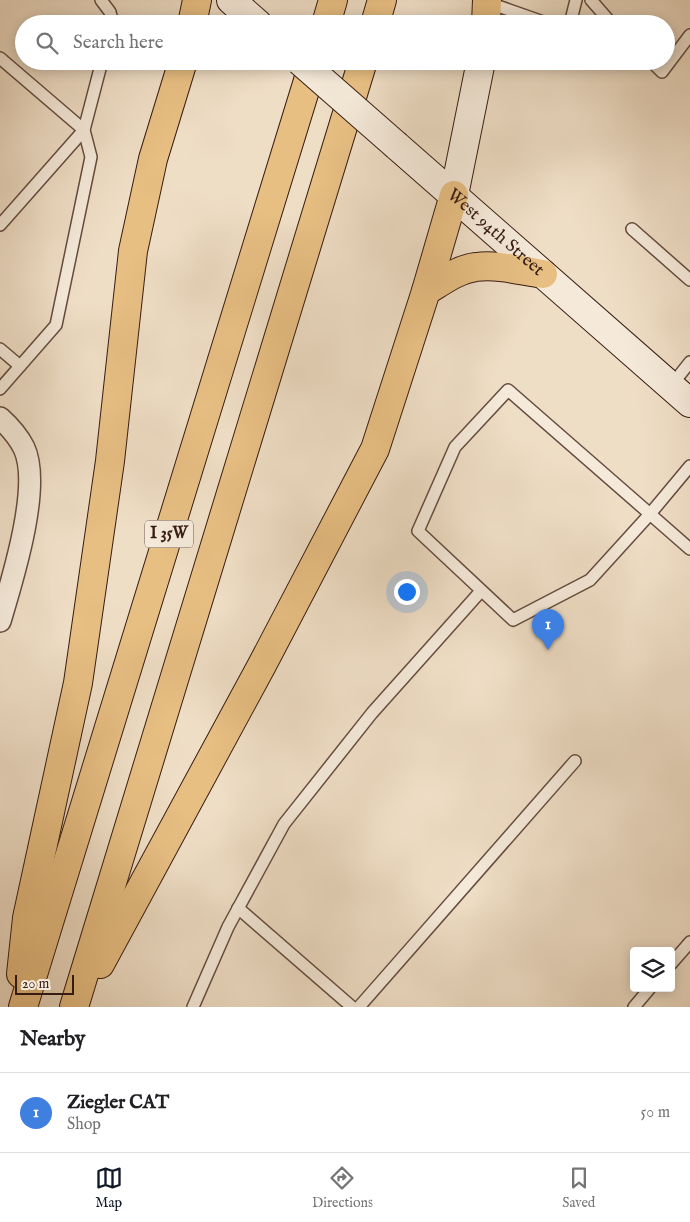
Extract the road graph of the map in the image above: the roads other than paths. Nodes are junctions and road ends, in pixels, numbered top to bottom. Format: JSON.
{"nodes":[{"id":1,"x":101,"y":0,"type":"edge"},
{"id":2,"x":197,"y":0,"type":"edge"},
{"id":3,"x":231,"y":0,"type":"edge"},
{"id":4,"x":333,"y":0,"type":"edge"},
{"id":5,"x":382,"y":0,"type":"edge"},
{"id":6,"x":576,"y":0,"type":"edge"},
{"id":7,"x":591,"y":0,"type":"edge"},
{"id":8,"x":491,"y":11,"type":"edge"},
{"id":9,"x":110,"y":15,"type":"edge"},
{"id":10,"x":194,"y":15,"type":"edge"},
{"id":11,"x":248,"y":15,"type":"edge"},
{"id":12,"x":329,"y":15,"type":"edge"},
{"id":13,"x":378,"y":15,"type":"edge"},
{"id":14,"x":509,"y":15,"type":"edge"},
{"id":15,"x":572,"y":15,"type":"edge"},
{"id":16,"x":604,"y":15,"type":"edge"},
{"id":17,"x":690,"y":35,"type":"edge"},
{"id":18,"x":675,"y":55,"type":"edge"},
{"id":19,"x":0,"y":58,"type":"edge"},
{"id":20,"x":100,"y":70,"type":"edge"},
{"id":21,"x":180,"y":70,"type":"edge"},
{"id":22,"x":310,"y":70,"type":"edge"},
{"id":23,"x":311,"y":70,"type":"edge"},
{"id":24,"x":360,"y":70,"type":"edge"},
{"id":25,"x":480,"y":70,"type":"edge"},
{"id":26,"x":84,"y":130,"type":"junction"},
{"id":27,"x":454,"y":195,"type":"junction"},
{"id":28,"x":0,"y":225,"type":"edge"},
{"id":29,"x":632,"y":229,"type":"dead end"},
{"id":30,"x":543,"y":274,"type":"junction"},
{"id":31,"x":690,"y":280,"type":"edge"},
{"id":32,"x":426,"y":291,"type":"junction"},
{"id":33,"x":0,"y":349,"type":"edge"},
{"id":34,"x":690,"y":362,"type":"edge"},
{"id":35,"x":20,"y":366,"type":"junction"},
{"id":36,"x":0,"y":389,"type":"edge"},
{"id":37,"x":680,"y":395,"type":"edge"},
{"id":38,"x":0,"y":418,"type":"edge"},
{"id":39,"x":690,"y":466,"type":"edge"},
{"id":40,"x":650,"y":514,"type":"junction"},
{"id":41,"x":690,"y":548,"type":"edge"},
{"id":42,"x":481,"y":591,"type":"junction"},
{"id":43,"x":1,"y":612,"type":"edge"},
{"id":44,"x":575,"y":761,"type":"dead end"},
{"id":45,"x":238,"y":908,"type":"junction"},
{"id":46,"x":690,"y":942,"type":"edge"},
{"id":47,"x":675,"y":959,"type":"edge"},
{"id":48,"x":647,"y":992,"type":"edge"},
{"id":49,"x":18,"y":1007,"type":"edge"},
{"id":50,"x":23,"y":1007,"type":"edge"},
{"id":51,"x":75,"y":1007,"type":"edge"},
{"id":52,"x":193,"y":1007,"type":"edge"},
{"id":53,"x":352,"y":1007,"type":"edge"},
{"id":54,"x":359,"y":1007,"type":"edge"},
{"id":55,"x":634,"y":1007,"type":"edge"}],
"edges":[{"from":1,"to":9,"type":"lane"},
{"from":2,"to":10,"type":"highway"},
{"from":3,"to":11,"type":"street"},
{"from":4,"to":12,"type":"highway"},
{"from":5,"to":13,"type":"highway"},
{"from":6,"to":15,"type":"lane"},
{"from":7,"to":16,"type":"lane"},
{"from":8,"to":14,"type":"lane"},
{"from":17,"to":18,"type":"lane"},
{"from":19,"to":26,"type":"lane"},
{"from":20,"to":26,"type":"lane"},
{"from":21,"to":49,"type":"highway"},
{"from":22,"to":27,"type":"street","name":"West 94th Street","bridge":true},
{"from":23,"to":50,"type":"highway","number":"I 35W"},
{"from":24,"to":51,"type":"highway","number":"I 35W"},
{"from":25,"to":27,"type":"street"},
{"from":26,"to":28,"type":"lane"},
{"from":26,"to":35,"type":"lane"},
{"from":27,"to":30,"type":"street","name":"West 94th Street"},
{"from":27,"to":32,"type":"highway"},
{"from":29,"to":31,"type":"lane"},
{"from":30,"to":32,"type":"highway"},
{"from":30,"to":37,"type":"street","name":"West 94th Street"},
{"from":32,"to":51,"type":"highway"},
{"from":33,"to":35,"type":"lane"},
{"from":34,"to":37,"type":"lane"},
{"from":35,"to":36,"type":"lane"},
{"from":38,"to":43,"type":"street"},
{"from":39,"to":40,"type":"lane"},
{"from":40,"to":41,"type":"lane"},
{"from":40,"to":42,"type":"lane"},
{"from":40,"to":42,"type":"lane"},
{"from":42,"to":45,"type":"lane"},
{"from":44,"to":54,"type":"lane"},
{"from":45,"to":52,"type":"lane"},
{"from":45,"to":53,"type":"lane"},
{"from":46,"to":47,"type":"lane"},
{"from":48,"to":55,"type":"lane"}]}
